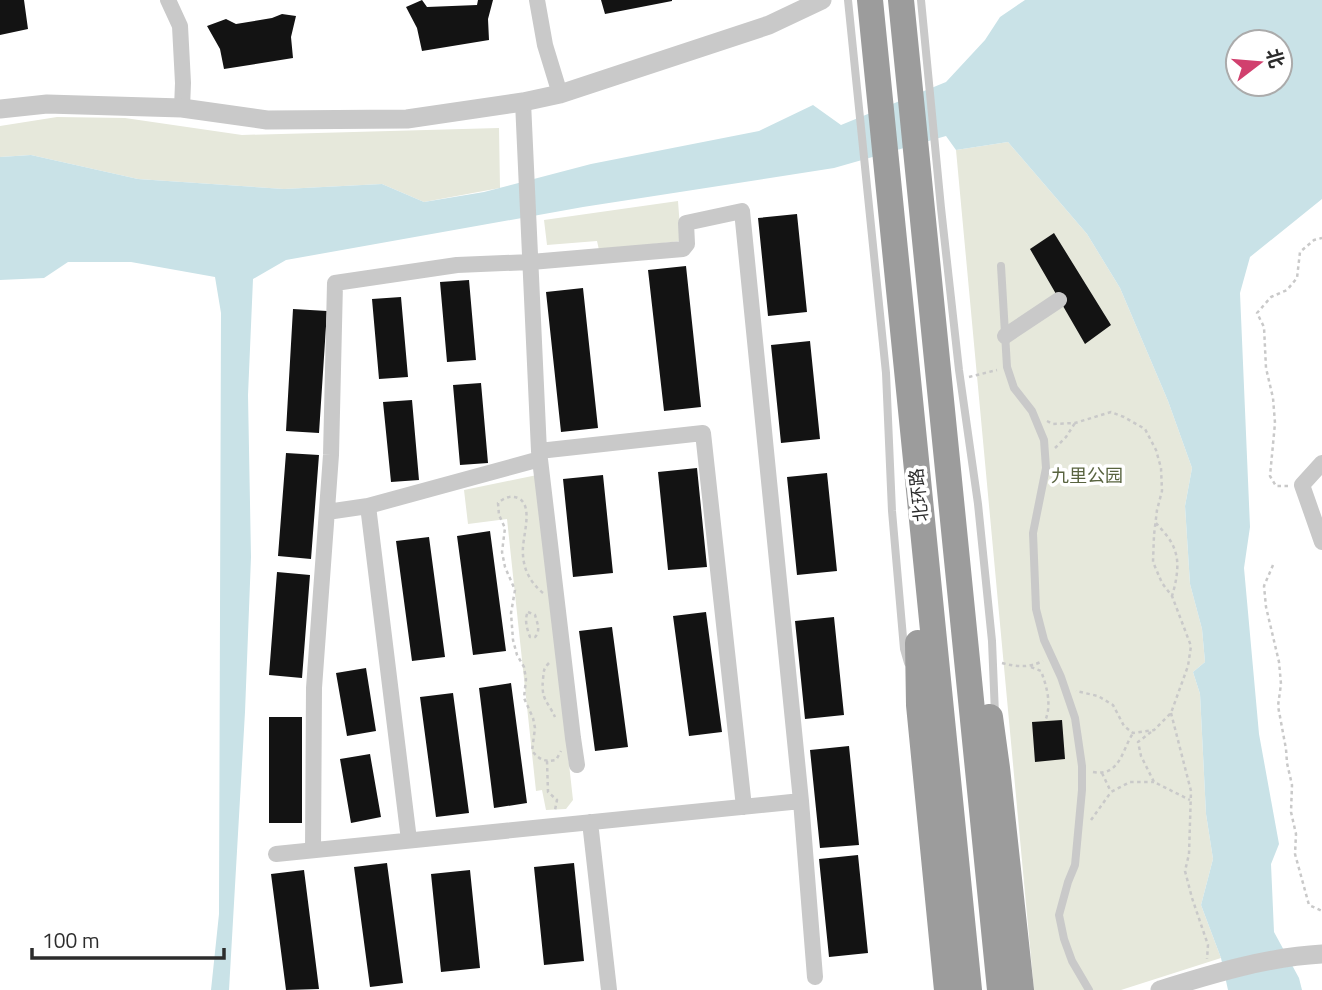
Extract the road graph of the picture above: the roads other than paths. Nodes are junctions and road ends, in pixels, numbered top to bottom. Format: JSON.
{"nodes":[{"id":1,"x":168,"y":0,"type":"edge"},
{"id":2,"x":537,"y":0,"type":"edge"},
{"id":3,"x":822,"y":0,"type":"edge"},
{"id":4,"x":848,"y":0,"type":"edge"},
{"id":5,"x":870,"y":0,"type":"edge"},
{"id":6,"x":901,"y":0,"type":"edge"},
{"id":7,"x":921,"y":0,"type":"edge"},
{"id":8,"x":559,"y":94,"type":"junction"},
{"id":9,"x":523,"y":102,"type":"junction"},
{"id":10,"x":182,"y":108,"type":"junction"},
{"id":11,"x":0,"y":109,"type":"edge"},
{"id":12,"x":932,"y":212,"type":"junction"},
{"id":13,"x":882,"y":234,"type":"junction"},
{"id":14,"x":531,"y":262,"type":"junction"},
{"id":15,"x":1002,"y":266,"type":"dead end"},
{"id":16,"x":1059,"y":300,"type":"dead end"},
{"id":17,"x":1005,"y":336,"type":"junction"},
{"id":18,"x":950,"y":387,"type":"junction"},
{"id":19,"x":911,"y":412,"type":"junction"},
{"id":20,"x":539,"y":455,"type":"junction"},
{"id":21,"x":1322,"y":463,"type":"edge"},
{"id":22,"x":368,"y":506,"type":"junction"},
{"id":23,"x":327,"y":512,"type":"junction"},
{"id":24,"x":1322,"y":542,"type":"edge"},
{"id":25,"x":919,"y":705,"type":"junction"},
{"id":26,"x":578,"y":765,"type":"dead end"},
{"id":27,"x":997,"y":768,"type":"junction"},
{"id":28,"x":801,"y":801,"type":"junction"},
{"id":29,"x":744,"y":807,"type":"junction"},
{"id":30,"x":590,"y":822,"type":"junction"},
{"id":31,"x":409,"y":840,"type":"junction"},
{"id":32,"x":313,"y":850,"type":"junction"},
{"id":33,"x":276,"y":854,"type":"dead end"},
{"id":34,"x":1322,"y":954,"type":"edge"},
{"id":35,"x":815,"y":977,"type":"dead end"},
{"id":36,"x":609,"y":990,"type":"edge"},
{"id":37,"x":947,"y":990,"type":"edge"},
{"id":38,"x":968,"y":990,"type":"edge"},
{"id":39,"x":1000,"y":990,"type":"edge"},
{"id":40,"x":1021,"y":990,"type":"edge"},
{"id":41,"x":1089,"y":990,"type":"edge"},
{"id":42,"x":1160,"y":990,"type":"edge"}],
"edges":[{"from":1,"to":10,"type":"street"},
{"from":2,"to":8,"type":"street"},
{"from":3,"to":8,"type":"street"},
{"from":4,"to":13,"type":"lane","name":"北环路"},
{"from":5,"to":13,"type":"highway","name":"北环路"},
{"from":6,"to":12,"type":"highway","name":"北环路"},
{"from":7,"to":12,"type":"lane","name":"北环路"},
{"from":8,"to":9,"type":"street"},
{"from":9,"to":10,"type":"street"},
{"from":9,"to":14,"type":"street"},
{"from":10,"to":11,"type":"street"},
{"from":12,"to":18,"type":"highway","name":"北环路"},
{"from":13,"to":19,"type":"highway","name":"北环路"},
{"from":13,"to":25,"type":"lane","name":"北环路"},
{"from":14,"to":20,"type":"street"},
{"from":14,"to":23,"type":"street"},
{"from":14,"to":28,"type":"street"},
{"from":15,"to":17,"type":"lane"},
{"from":16,"to":17,"type":"street"},
{"from":17,"to":41,"type":"lane"},
{"from":18,"to":27,"type":"highway"},
{"from":18,"to":27,"type":"lane","name":"北环路"},
{"from":18,"to":39,"type":"highway","name":"北环路"},
{"from":19,"to":25,"type":"highway"},
{"from":19,"to":38,"type":"highway","name":"北环路"},
{"from":20,"to":22,"type":"street"},
{"from":20,"to":26,"type":"street"},
{"from":20,"to":29,"type":"street"},
{"from":21,"to":24,"type":"street"},
{"from":22,"to":23,"type":"street"},
{"from":22,"to":31,"type":"street"},
{"from":23,"to":32,"type":"street"},
{"from":25,"to":37,"type":"highway"},
{"from":27,"to":40,"type":"highway"},
{"from":28,"to":29,"type":"street"},
{"from":28,"to":35,"type":"street"},
{"from":29,"to":30,"type":"street"},
{"from":30,"to":31,"type":"street"},
{"from":30,"to":36,"type":"street"},
{"from":31,"to":32,"type":"street"},
{"from":32,"to":33,"type":"street"},
{"from":34,"to":42,"type":"street"}]}
